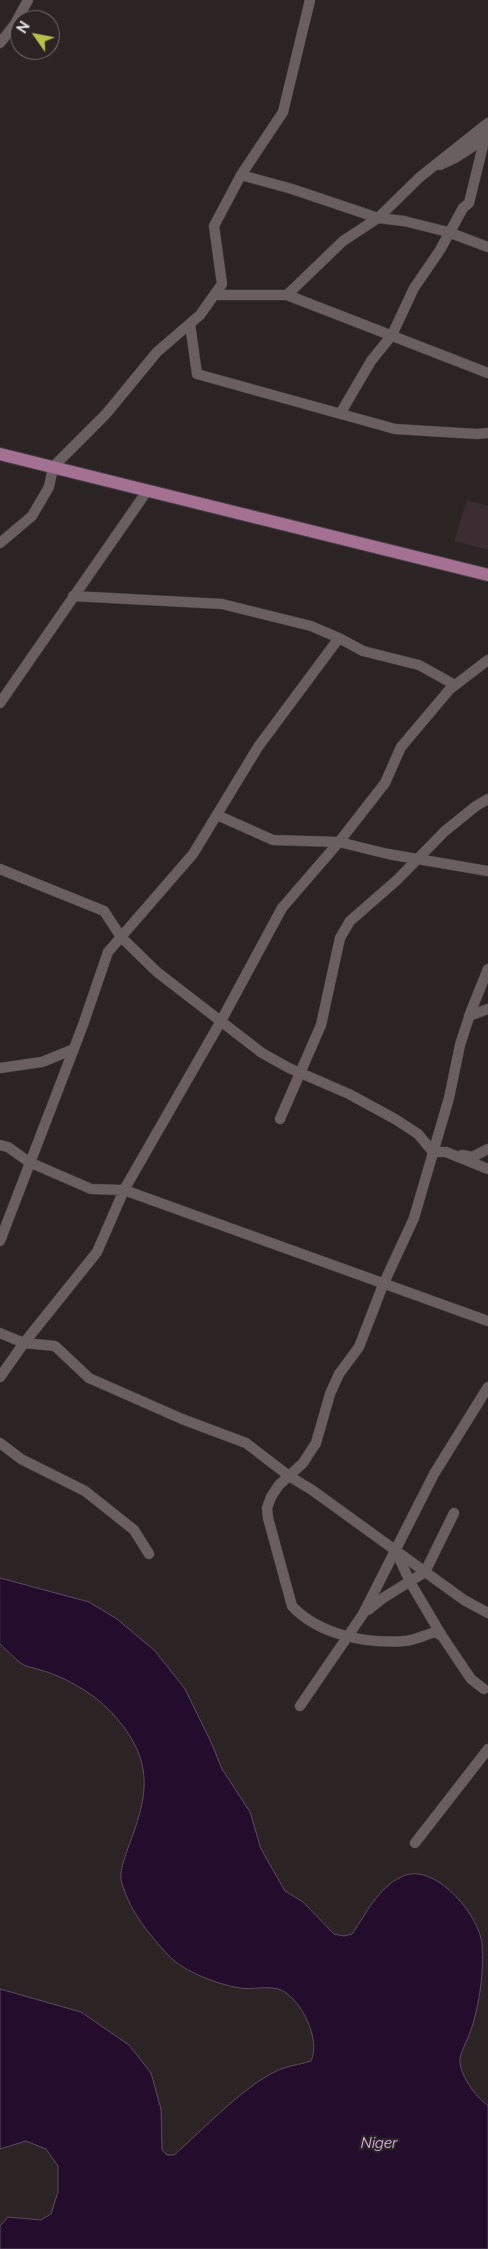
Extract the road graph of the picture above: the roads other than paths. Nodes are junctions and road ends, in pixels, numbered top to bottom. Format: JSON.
{"nodes":[{"id":1,"x":28,"y":0,"type":"edge"},
{"id":2,"x":310,"y":1,"type":"edge"},
{"id":3,"x":0,"y":43,"type":"edge"},
{"id":4,"x":488,"y":124,"type":"edge"},
{"id":5,"x":486,"y":138,"type":"edge"},
{"id":6,"x":428,"y":170,"type":"junction"},
{"id":7,"x":242,"y":175,"type":"junction"},
{"id":8,"x":378,"y":218,"type":"junction"},
{"id":9,"x":448,"y":232,"type":"junction"},
{"id":10,"x":488,"y":247,"type":"edge"},
{"id":11,"x":287,"y":294,"type":"junction"},
{"id":12,"x":215,"y":295,"type":"junction"},
{"id":13,"x":190,"y":324,"type":"junction"},
{"id":14,"x":392,"y":335,"type":"junction"},
{"id":15,"x":488,"y":373,"type":"edge"},
{"id":16,"x":340,"y":414,"type":"junction"},
{"id":17,"x":488,"y":433,"type":"edge"},
{"id":18,"x":0,"y":454,"type":"edge"},
{"id":19,"x":53,"y":467,"type":"junction"},
{"id":20,"x":147,"y":491,"type":"junction"},
{"id":21,"x":0,"y":544,"type":"edge"},
{"id":22,"x":488,"y":575,"type":"edge"},
{"id":23,"x":73,"y":596,"type":"junction"},
{"id":24,"x":339,"y":638,"type":"junction"},
{"id":25,"x":488,"y":660,"type":"edge"},
{"id":26,"x":455,"y":685,"type":"junction"},
{"id":27,"x":0,"y":703,"type":"edge"},
{"id":28,"x":488,"y":799,"type":"edge"},
{"id":29,"x":217,"y":814,"type":"junction"},
{"id":30,"x":339,"y":842,"type":"junction"},
{"id":31,"x":417,"y":860,"type":"junction"},
{"id":32,"x":0,"y":869,"type":"edge"},
{"id":33,"x":488,"y":872,"type":"edge"},
{"id":34,"x":121,"y":937,"type":"junction"},
{"id":35,"x":488,"y":968,"type":"edge"},
{"id":36,"x":488,"y":1009,"type":"edge"},
{"id":37,"x":469,"y":1016,"type":"junction"},
{"id":38,"x":221,"y":1021,"type":"junction"},
{"id":39,"x":74,"y":1049,"type":"junction"},
{"id":40,"x":0,"y":1068,"type":"edge"},
{"id":41,"x":301,"y":1074,"type":"junction"},
{"id":42,"x":280,"y":1119,"type":"dead end"},
{"id":43,"x":0,"y":1145,"type":"edge"},
{"id":44,"x":488,"y":1149,"type":"edge"},
{"id":45,"x":433,"y":1152,"type":"junction"},
{"id":46,"x":446,"y":1152,"type":"junction"},
{"id":47,"x":29,"y":1162,"type":"junction"},
{"id":48,"x":488,"y":1169,"type":"edge"},
{"id":49,"x":124,"y":1190,"type":"junction"},
{"id":50,"x":0,"y":1241,"type":"edge"},
{"id":51,"x":383,"y":1285,"type":"junction"},
{"id":52,"x":488,"y":1321,"type":"edge"},
{"id":53,"x":0,"y":1333,"type":"edge"},
{"id":54,"x":24,"y":1343,"type":"junction"},
{"id":55,"x":0,"y":1377,"type":"edge"},
{"id":56,"x":488,"y":1387,"type":"edge"},
{"id":57,"x":0,"y":1443,"type":"edge"},
{"id":58,"x":289,"y":1476,"type":"junction"},
{"id":59,"x":454,"y":1513,"type":"dead end"},
{"id":60,"x":396,"y":1550,"type":"junction"},
{"id":61,"x":149,"y":1554,"type":"dead end"},
{"id":62,"x":425,"y":1572,"type":"junction"},
{"id":63,"x":410,"y":1582,"type":"junction"},
{"id":64,"x":488,"y":1613,"type":"edge"},
{"id":65,"x":363,"y":1614,"type":"junction"},
{"id":66,"x":442,"y":1636,"type":"junction"},
{"id":67,"x":346,"y":1637,"type":"junction"},
{"id":68,"x":484,"y":1689,"type":"dead end"},
{"id":69,"x":300,"y":1706,"type":"dead end"},
{"id":70,"x":488,"y":1750,"type":"edge"},
{"id":71,"x":415,"y":1843,"type":"dead end"}],
"edges":[{"from":1,"to":3,"type":"street"},
{"from":2,"to":7,"type":"street"},
{"from":4,"to":5,"type":"street"},
{"from":4,"to":6,"type":"street"},
{"from":5,"to":6,"type":"street"},
{"from":5,"to":9,"type":"street"},
{"from":6,"to":8,"type":"street"},
{"from":7,"to":8,"type":"street"},
{"from":7,"to":12,"type":"street"},
{"from":8,"to":9,"type":"street"},
{"from":8,"to":11,"type":"street"},
{"from":9,"to":10,"type":"street"},
{"from":9,"to":14,"type":"street"},
{"from":11,"to":12,"type":"street"},
{"from":11,"to":14,"type":"street"},
{"from":12,"to":13,"type":"street"},
{"from":13,"to":16,"type":"street"},
{"from":13,"to":19,"type":"street"},
{"from":14,"to":15,"type":"street"},
{"from":14,"to":16,"type":"street"},
{"from":16,"to":17,"type":"street"},
{"from":18,"to":19,"type":"main road"},
{"from":19,"to":20,"type":"main road"},
{"from":19,"to":21,"type":"street"},
{"from":20,"to":22,"type":"main road"},
{"from":20,"to":23,"type":"street"},
{"from":23,"to":24,"type":"street"},
{"from":23,"to":27,"type":"street"},
{"from":24,"to":26,"type":"street"},
{"from":24,"to":29,"type":"street"},
{"from":25,"to":26,"type":"street"},
{"from":26,"to":30,"type":"street"},
{"from":28,"to":31,"type":"street"},
{"from":29,"to":30,"type":"street"},
{"from":29,"to":34,"type":"street"},
{"from":30,"to":31,"type":"street"},
{"from":30,"to":38,"type":"street"},
{"from":31,"to":33,"type":"street"},
{"from":31,"to":41,"type":"street"},
{"from":32,"to":34,"type":"street"},
{"from":34,"to":38,"type":"street"},
{"from":34,"to":39,"type":"street"},
{"from":35,"to":37,"type":"street"},
{"from":36,"to":37,"type":"street"},
{"from":37,"to":45,"type":"street"},
{"from":38,"to":41,"type":"street"},
{"from":38,"to":49,"type":"street"},
{"from":39,"to":40,"type":"street"},
{"from":39,"to":47,"type":"street"},
{"from":41,"to":42,"type":"street"},
{"from":41,"to":45,"type":"street"},
{"from":43,"to":47,"type":"street"},
{"from":44,"to":46,"type":"street"},
{"from":45,"to":46,"type":"street"},
{"from":45,"to":51,"type":"street"},
{"from":46,"to":48,"type":"street"},
{"from":47,"to":49,"type":"street"},
{"from":47,"to":50,"type":"street"},
{"from":49,"to":51,"type":"street"},
{"from":49,"to":54,"type":"street"},
{"from":51,"to":52,"type":"street"},
{"from":51,"to":58,"type":"street"},
{"from":53,"to":54,"type":"street"},
{"from":54,"to":55,"type":"street"},
{"from":54,"to":58,"type":"street"},
{"from":56,"to":60,"type":"street"},
{"from":57,"to":61,"type":"street"},
{"from":58,"to":60,"type":"street"},
{"from":58,"to":67,"type":"street"},
{"from":59,"to":62,"type":"street"},
{"from":60,"to":62,"type":"street"},
{"from":60,"to":63,"type":"street"},
{"from":60,"to":65,"type":"street"},
{"from":62,"to":63,"type":"street"},
{"from":62,"to":64,"type":"street"},
{"from":63,"to":65,"type":"street"},
{"from":63,"to":66,"type":"street"},
{"from":65,"to":67,"type":"street"},
{"from":66,"to":67,"type":"street"},
{"from":66,"to":68,"type":"street"},
{"from":67,"to":69,"type":"street"},
{"from":70,"to":71,"type":"street"}]}
